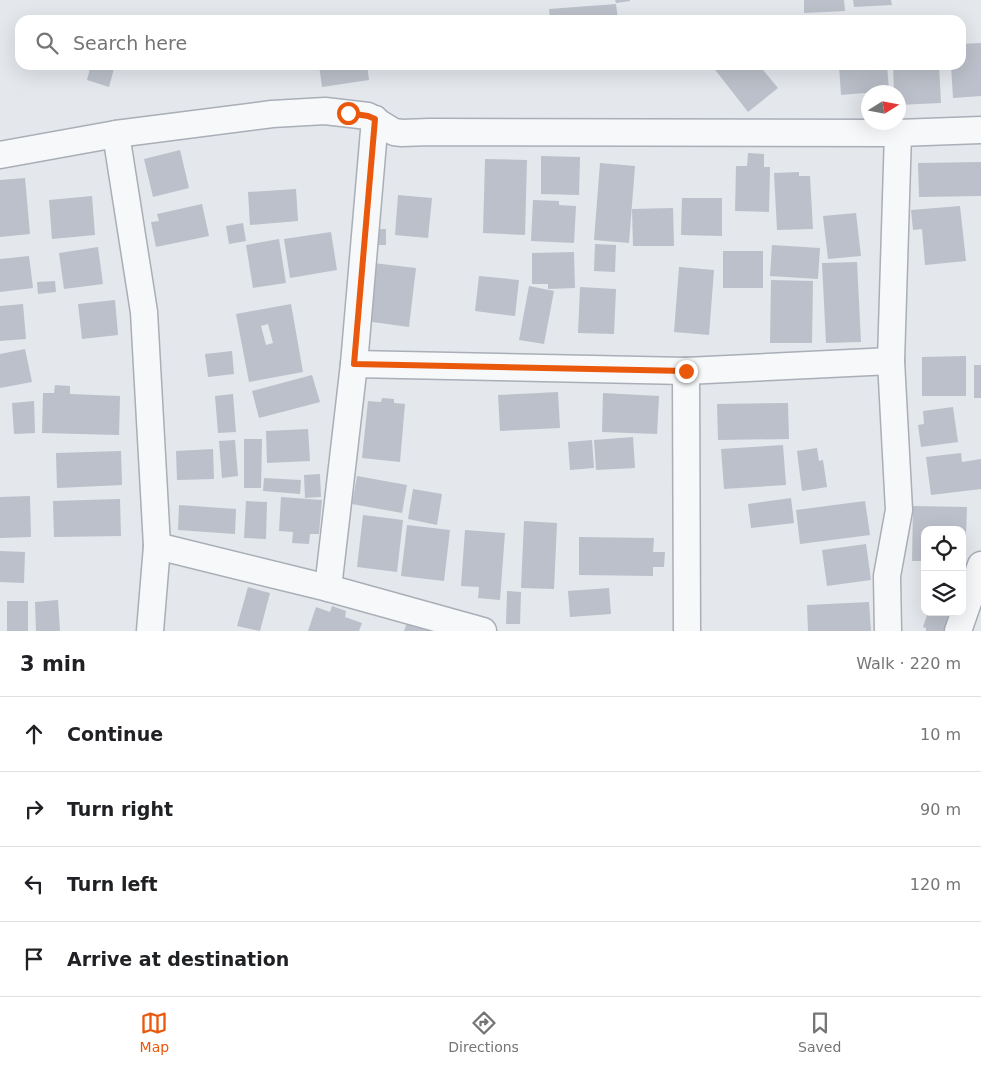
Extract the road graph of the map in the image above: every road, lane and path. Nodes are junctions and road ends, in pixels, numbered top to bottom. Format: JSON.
{"nodes":[{"id":1,"x":375,"y":119,"type":"junction"},
{"id":2,"x":981,"y":130,"type":"edge"},
{"id":3,"x":898,"y":133,"type":"junction"},
{"id":4,"x":116,"y":134,"type":"junction"},
{"id":5,"x":0,"y":155,"type":"edge"},
{"id":6,"x":891,"y":361,"type":"junction"},
{"id":7,"x":354,"y":364,"type":"junction"},
{"id":8,"x":686,"y":371,"type":"junction"},
{"id":9,"x":157,"y":546,"type":"junction"},
{"id":10,"x":981,"y":565,"type":"edge"},
{"id":11,"x":328,"y":588,"type":"junction"},
{"id":12,"x":150,"y":631,"type":"edge"},
{"id":13,"x":482,"y":631,"type":"edge"},
{"id":14,"x":687,"y":631,"type":"edge"},
{"id":15,"x":888,"y":631,"type":"edge"},
{"id":16,"x":958,"y":631,"type":"edge"}],
"edges":[{"from":1,"to":3,"type":"street"},
{"from":1,"to":4,"type":"street"},
{"from":1,"to":7,"type":"street"},
{"from":2,"to":3,"type":"street"},
{"from":3,"to":6,"type":"street"},
{"from":4,"to":5,"type":"street"},
{"from":4,"to":9,"type":"street"},
{"from":6,"to":8,"type":"street"},
{"from":6,"to":15,"type":"street"},
{"from":7,"to":8,"type":"street"},
{"from":7,"to":11,"type":"street"},
{"from":8,"to":14,"type":"street"},
{"from":9,"to":11,"type":"street"},
{"from":9,"to":12,"type":"street"},
{"from":10,"to":16,"type":"street"},
{"from":11,"to":13,"type":"street"}]}
